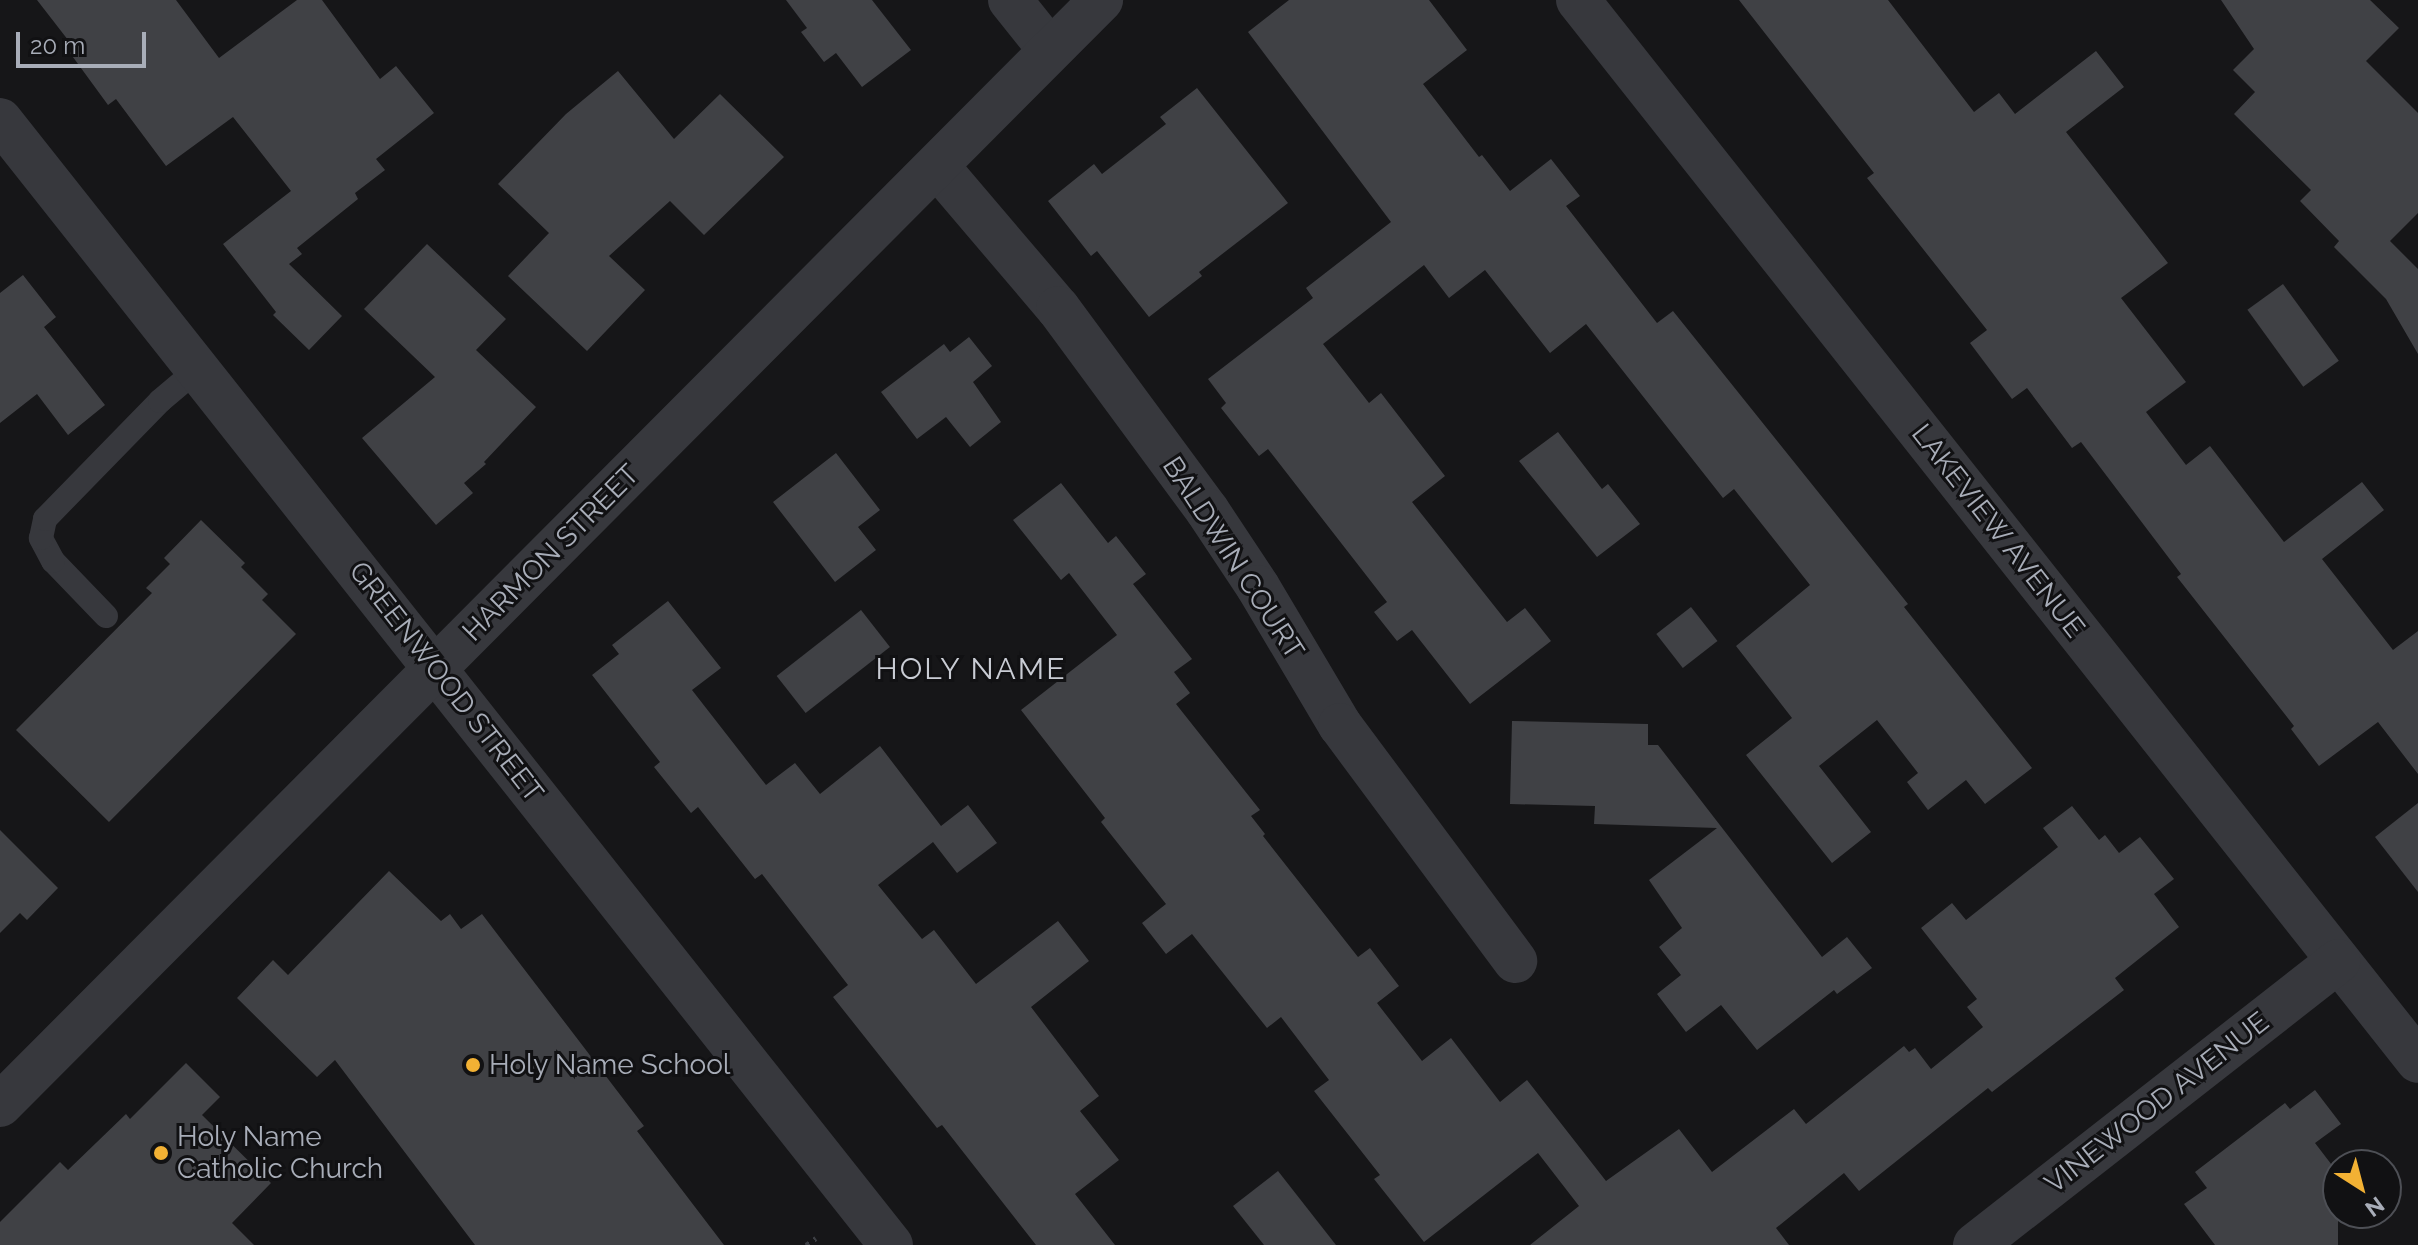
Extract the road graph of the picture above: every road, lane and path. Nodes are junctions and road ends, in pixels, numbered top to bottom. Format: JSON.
{"nodes":[{"id":1,"x":1010,"y":0,"type":"edge"},
{"id":2,"x":1101,"y":0,"type":"edge"},
{"id":3,"x":1578,"y":0,"type":"edge"},
{"id":4,"x":1050,"y":50,"type":"junction"},
{"id":5,"x":0,"y":120,"type":"edge"},
{"id":6,"x":937,"y":166,"type":"junction"},
{"id":7,"x":198,"y":369,"type":"junction"},
{"id":8,"x":106,"y":616,"type":"dead end"},
{"id":9,"x":435,"y":669,"type":"junction"},
{"id":10,"x":1515,"y":961,"type":"dead end"},
{"id":11,"x":2338,"y":961,"type":"junction"},
{"id":12,"x":2418,"y":1061,"type":"edge"},
{"id":13,"x":0,"y":1105,"type":"edge"},
{"id":14,"x":816,"y":1238,"type":"dead end"},
{"id":15,"x":806,"y":1245,"type":"edge"},
{"id":16,"x":891,"y":1245,"type":"edge"},
{"id":17,"x":1975,"y":1245,"type":"edge"}],
"edges":[{"from":1,"to":4,"type":"street"},
{"from":2,"to":4,"type":"street","name":"HARMON STREET"},
{"from":3,"to":11,"type":"street","name":"LAKEVIEW AVENUE"},
{"from":4,"to":6,"type":"street","name":"HARMON STREET"},
{"from":5,"to":7,"type":"street","name":"GREENWOOD STREET"},
{"from":6,"to":9,"type":"street","name":"HARMON STREET"},
{"from":6,"to":10,"type":"street","name":"BALDWIN COURT"},
{"from":7,"to":8,"type":"lane"},
{"from":7,"to":9,"type":"street","name":"GREENWOOD STREET"},
{"from":9,"to":13,"type":"street","name":"HARMON STREET"},
{"from":9,"to":16,"type":"street","name":"GREENWOOD STREET"},
{"from":11,"to":12,"type":"street","name":"LAKEVIEW AVENUE"},
{"from":11,"to":17,"type":"street","name":"VINEWOOD AVENUE"},
{"from":14,"to":15,"type":"path"}]}
